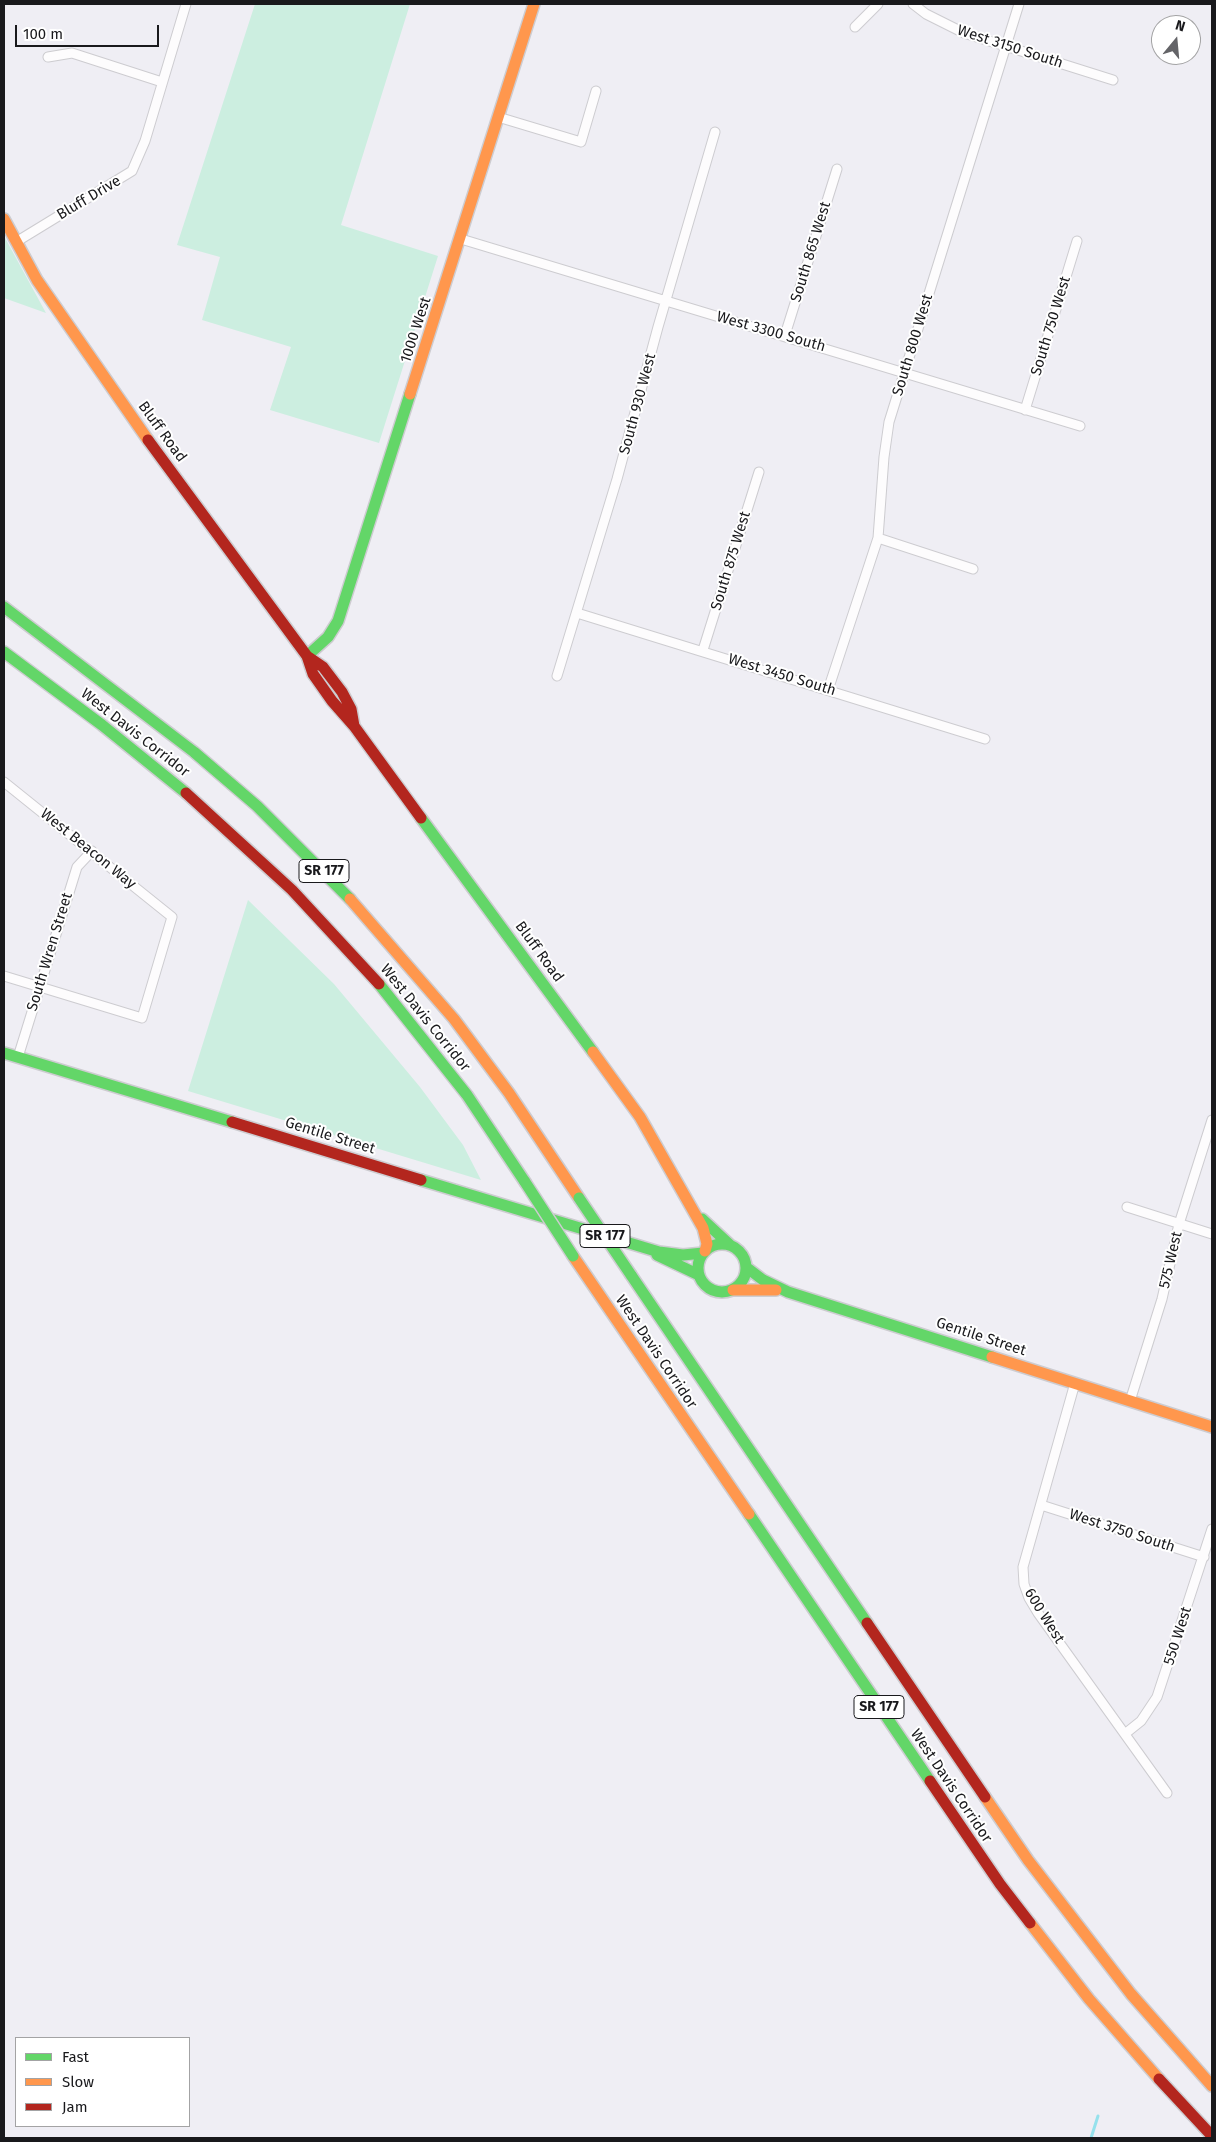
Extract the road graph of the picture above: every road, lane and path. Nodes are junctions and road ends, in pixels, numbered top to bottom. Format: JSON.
{"nodes":[{"id":1,"x":186,"y":4,"type":"edge"},
{"id":2,"x":534,"y":4,"type":"edge"},
{"id":3,"x":878,"y":4,"type":"edge"},
{"id":4,"x":913,"y":4,"type":"edge"},
{"id":5,"x":1019,"y":4,"type":"edge"},
{"id":6,"x":854,"y":27,"type":"dead end"},
{"id":7,"x":1006,"y":47,"type":"junction"},
{"id":8,"x":48,"y":57,"type":"dead end"},
{"id":9,"x":1113,"y":80,"type":"dead end"},
{"id":10,"x":162,"y":82,"type":"junction"},
{"id":11,"x":596,"y":91,"type":"dead end"},
{"id":12,"x":498,"y":117,"type":"junction"},
{"id":13,"x":716,"y":132,"type":"dead end"},
{"id":14,"x":837,"y":170,"type":"dead end"},
{"id":15,"x":4,"y":219,"type":"edge"},
{"id":16,"x":461,"y":239,"type":"junction"},
{"id":17,"x":16,"y":242,"type":"junction"},
{"id":18,"x":1077,"y":242,"type":"dead end"},
{"id":19,"x":666,"y":302,"type":"junction"},
{"id":20,"x":785,"y":335,"type":"junction"},
{"id":21,"x":904,"y":373,"type":"junction"},
{"id":22,"x":1025,"y":410,"type":"junction"},
{"id":23,"x":1080,"y":426,"type":"dead end"},
{"id":24,"x":759,"y":472,"type":"dead end"},
{"id":25,"x":878,"y":538,"type":"junction"},
{"id":26,"x":973,"y":569,"type":"dead end"},
{"id":27,"x":4,"y":607,"type":"edge"},
{"id":28,"x":577,"y":613,"type":"junction"},
{"id":29,"x":703,"y":650,"type":"junction"},
{"id":30,"x":4,"y":652,"type":"edge"},
{"id":31,"x":307,"y":656,"type":"junction"},
{"id":32,"x":558,"y":676,"type":"dead end"},
{"id":33,"x":828,"y":690,"type":"junction"},
{"id":34,"x":985,"y":739,"type":"dead end"},
{"id":35,"x":4,"y":782,"type":"edge"},
{"id":36,"x":92,"y":851,"type":"junction"},
{"id":37,"x":4,"y":976,"type":"edge"},
{"id":38,"x":40,"y":987,"type":"junction"},
{"id":39,"x":4,"y":1053,"type":"edge"},
{"id":40,"x":18,"y":1057,"type":"junction"},
{"id":41,"x":1212,"y":1120,"type":"edge"},
{"id":42,"x":690,"y":1203,"type":"junction"},
{"id":43,"x":1127,"y":1207,"type":"dead end"},
{"id":44,"x":1179,"y":1224,"type":"junction"},
{"id":45,"x":1212,"y":1234,"type":"edge"},
{"id":46,"x":730,"y":1245,"type":"junction"},
{"id":47,"x":647,"y":1248,"type":"junction"},
{"id":48,"x":704,"y":1252,"type":"junction"},
{"id":49,"x":746,"y":1267,"type":"junction"},
{"id":50,"x":699,"y":1275,"type":"junction"},
{"id":51,"x":732,"y":1290,"type":"junction"},
{"id":52,"x":788,"y":1292,"type":"junction"},
{"id":53,"x":1075,"y":1383,"type":"junction"},
{"id":54,"x":1130,"y":1401,"type":"junction"},
{"id":55,"x":1212,"y":1427,"type":"edge"},
{"id":56,"x":1040,"y":1505,"type":"junction"},
{"id":57,"x":1212,"y":1529,"type":"edge"},
{"id":58,"x":1204,"y":1557,"type":"junction"},
{"id":59,"x":1126,"y":1733,"type":"junction"},
{"id":60,"x":1167,"y":1793,"type":"dead end"},
{"id":61,"x":1212,"y":2086,"type":"edge"},
{"id":62,"x":1212,"y":2136,"type":"edge"}],
"edges":[{"from":1,"to":10,"type":"street","name":"Bluff Drive"},
{"from":2,"to":12,"type":"main road","name":"1000 West"},
{"from":3,"to":6,"type":"street"},
{"from":4,"to":7,"type":"street","name":"West 3150 South"},
{"from":5,"to":7,"type":"street","name":"South 800 West"},
{"from":7,"to":9,"type":"street","name":"West 3150 South"},
{"from":7,"to":21,"type":"street","name":"South 800 West"},
{"from":8,"to":10,"type":"street"},
{"from":10,"to":17,"type":"street","name":"Bluff Drive"},
{"from":11,"to":12,"type":"street"},
{"from":12,"to":16,"type":"main road","name":"1000 West"},
{"from":13,"to":19,"type":"street","name":"South 930 West"},
{"from":14,"to":20,"type":"street","name":"South 865 West"},
{"from":15,"to":17,"type":"main road","name":"Bluff Road"},
{"from":16,"to":19,"type":"street","name":"West 3300 South"},
{"from":16,"to":31,"type":"main road","name":"1000 West"},
{"from":17,"to":31,"type":"main road","name":"Bluff Road"},
{"from":18,"to":22,"type":"street","name":"South 750 West"},
{"from":19,"to":20,"type":"street","name":"West 3300 South"},
{"from":19,"to":28,"type":"street","name":"South 930 West"},
{"from":20,"to":21,"type":"street","name":"West 3300 South"},
{"from":21,"to":22,"type":"street","name":"West 3300 South"},
{"from":21,"to":25,"type":"street","name":"South 800 West"},
{"from":22,"to":23,"type":"street","name":"West 3300 South"},
{"from":24,"to":29,"type":"street","name":"South 875 West"},
{"from":25,"to":26,"type":"street"},
{"from":25,"to":33,"type":"street","name":"South 800 West"},
{"from":27,"to":61,"type":"main road","name":"West Davis Corridor","number":"SR 177","bridge":true},
{"from":28,"to":29,"type":"street","name":"West 3450 South"},
{"from":28,"to":32,"type":"street","name":"South 930 West"},
{"from":29,"to":33,"type":"street","name":"West 3450 South"},
{"from":30,"to":62,"type":"main road","name":"West Davis Corridor","number":"SR 177","bridge":true},
{"from":31,"to":42,"type":"main road","name":"Bluff Road"},
{"from":33,"to":34,"type":"street","name":"West 3450 South"},
{"from":35,"to":36,"type":"street","name":"West Beacon Way"},
{"from":36,"to":38,"type":"street","name":"South Wren Street"},
{"from":36,"to":38,"type":"street","name":"West Beacon Way"},
{"from":37,"to":38,"type":"street"},
{"from":38,"to":40,"type":"street","name":"South Wren Street"},
{"from":39,"to":40,"type":"main road","name":"Gentile Street"},
{"from":40,"to":47,"type":"main road","name":"Gentile Street"},
{"from":41,"to":44,"type":"street","name":"575 West"},
{"from":42,"to":46,"type":"main road","name":"Bluff Road"},
{"from":42,"to":48,"type":"main road","name":"Bluff Road"},
{"from":43,"to":44,"type":"street"},
{"from":44,"to":45,"type":"street"},
{"from":44,"to":54,"type":"street","name":"575 West"},
{"from":46,"to":48,"type":"main road"},
{"from":46,"to":49,"type":"main road"},
{"from":47,"to":48,"type":"main road","name":"Gentile Street"},
{"from":47,"to":50,"type":"main road","name":"Gentile Street"},
{"from":48,"to":50,"type":"main road"},
{"from":49,"to":51,"type":"main road"},
{"from":49,"to":52,"type":"main road","name":"Gentile Street"},
{"from":50,"to":51,"type":"main road"},
{"from":51,"to":52,"type":"main road"},
{"from":52,"to":53,"type":"main road","name":"Gentile Street"},
{"from":53,"to":54,"type":"main road","name":"Gentile Street"},
{"from":53,"to":56,"type":"street","name":"600 West"},
{"from":54,"to":55,"type":"main road","name":"Gentile Street"},
{"from":56,"to":58,"type":"street","name":"West 3750 South"},
{"from":56,"to":59,"type":"street","name":"600 West"},
{"from":57,"to":58,"type":"street","name":"550 West"},
{"from":58,"to":59,"type":"street","name":"550 West"},
{"from":59,"to":60,"type":"street","name":"600 West"}]}
